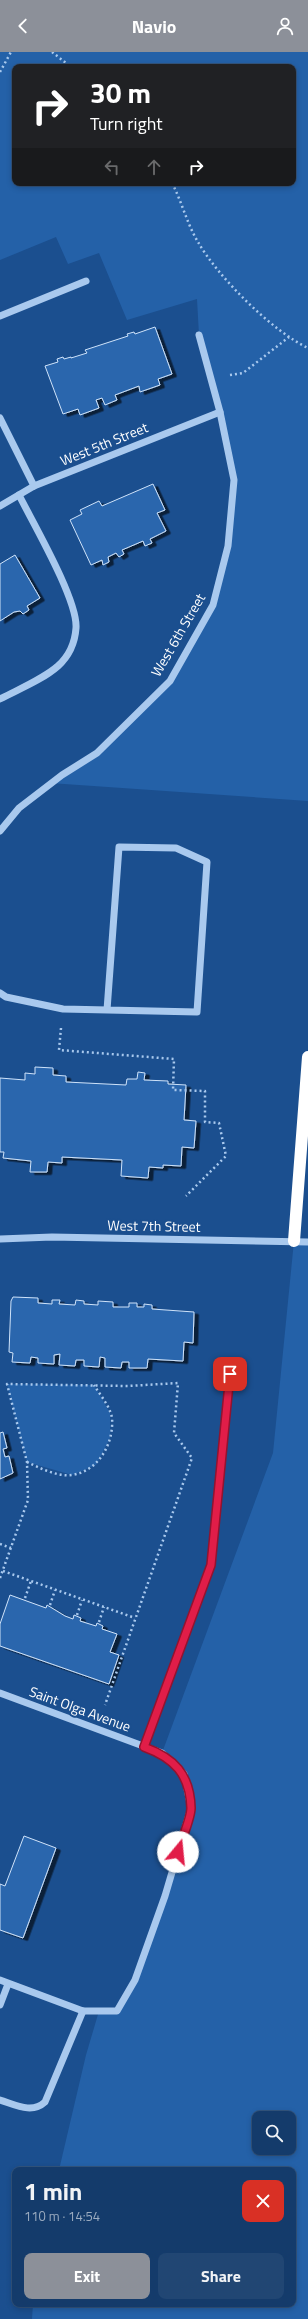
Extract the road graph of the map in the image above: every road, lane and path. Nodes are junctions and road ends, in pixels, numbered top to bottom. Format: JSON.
{"nodes":[{"id":1,"x":11,"y":52,"type":"edge"},
{"id":2,"x":52,"y":52,"type":"edge"},
{"id":3,"x":67,"y":64,"type":"edge"},
{"id":4,"x":0,"y":72,"type":"edge"},
{"id":5,"x":173,"y":186,"type":"edge"},
{"id":6,"x":86,"y":281,"type":"dead end"},
{"id":7,"x":0,"y":316,"type":"edge"},
{"id":8,"x":200,"y":335,"type":"dead end"},
{"id":9,"x":289,"y":337,"type":"junction"},
{"id":10,"x":308,"y":348,"type":"edge"},
{"id":11,"x":228,"y":375,"type":"dead end"},
{"id":12,"x":220,"y":412,"type":"junction"},
{"id":13,"x":0,"y":418,"type":"edge"},
{"id":14,"x":34,"y":486,"type":"junction"},
{"id":15,"x":19,"y":495,"type":"junction"},
{"id":16,"x":0,"y":506,"type":"edge"},
{"id":17,"x":0,"y":699,"type":"edge"},
{"id":18,"x":0,"y":831,"type":"edge"},
{"id":19,"x":0,"y":993,"type":"edge"},
{"id":20,"x":107,"y":1010,"type":"junction"},
{"id":21,"x":62,"y":1022,"type":"dead end"},
{"id":22,"x":308,"y":1057,"type":"edge"},
{"id":23,"x":186,"y":1196,"type":"dead end"},
{"id":24,"x":0,"y":1239,"type":"edge"},
{"id":25,"x":294,"y":1241,"type":"junction"},
{"id":26,"x":308,"y":1242,"type":"edge"},
{"id":27,"x":230,"y":1374,"type":"dead end"},
{"id":28,"x":94,"y":1386,"type":"junction"},
{"id":29,"x":27,"y":1462,"type":"junction"},
{"id":30,"x":0,"y":1544,"type":"edge"},
{"id":31,"x":11,"y":1548,"type":"junction"},
{"id":32,"x":2,"y":1571,"type":"junction"},
{"id":33,"x":0,"y":1576,"type":"edge"},
{"id":34,"x":31,"y":1581,"type":"junction"},
{"id":35,"x":55,"y":1590,"type":"junction"},
{"id":36,"x":25,"y":1598,"type":"dead end"},
{"id":37,"x":82,"y":1600,"type":"junction"},
{"id":38,"x":50,"y":1605,"type":"dead end"},
{"id":39,"x":104,"y":1607,"type":"junction"},
{"id":40,"x":77,"y":1615,"type":"dead end"},
{"id":41,"x":135,"y":1618,"type":"junction"},
{"id":42,"x":99,"y":1622,"type":"dead end"},
{"id":43,"x":0,"y":1694,"type":"edge"},
{"id":44,"x":105,"y":1705,"type":"dead end"},
{"id":45,"x":144,"y":1747,"type":"junction"},
{"id":46,"x":0,"y":1980,"type":"edge"},
{"id":47,"x":8,"y":1984,"type":"junction"},
{"id":48,"x":0,"y":2005,"type":"edge"},
{"id":49,"x":83,"y":2011,"type":"junction"},
{"id":50,"x":0,"y":2100,"type":"edge"}],
"edges":[{"from":1,"to":4,"type":"path"},
{"from":2,"to":3,"type":"path"},
{"from":5,"to":9,"type":"path"},
{"from":6,"to":7,"type":"street"},
{"from":8,"to":12,"type":"street","name":"West 6th Street"},
{"from":9,"to":10,"type":"path"},
{"from":9,"to":11,"type":"path"},
{"from":12,"to":14,"type":"street","name":"West 5th Street"},
{"from":12,"to":18,"type":"street","name":"West 6th Street"},
{"from":13,"to":14,"type":"street"},
{"from":14,"to":15,"type":"street","name":"West 5th Street"},
{"from":15,"to":16,"type":"street","name":"West 5th Street"},
{"from":15,"to":17,"type":"street"},
{"from":19,"to":20,"type":"street"},
{"from":20,"to":20,"type":"street"},
{"from":21,"to":23,"type":"path"},
{"from":22,"to":25,"type":"highway"},
{"from":24,"to":25,"type":"street","name":"West 7th Street"},
{"from":25,"to":26,"type":"street","name":"West 7th Street"},
{"from":27,"to":45,"type":"street"},
{"from":28,"to":29,"type":"path"},
{"from":28,"to":29,"type":"path"},
{"from":28,"to":41,"type":"path"},
{"from":29,"to":31,"type":"path"},
{"from":30,"to":31,"type":"path"},
{"from":31,"to":32,"type":"path"},
{"from":32,"to":33,"type":"path"},
{"from":32,"to":34,"type":"path"},
{"from":34,"to":35,"type":"path"},
{"from":34,"to":36,"type":"path"},
{"from":35,"to":37,"type":"path"},
{"from":35,"to":38,"type":"path"},
{"from":37,"to":39,"type":"path"},
{"from":37,"to":40,"type":"path"},
{"from":39,"to":41,"type":"path"},
{"from":39,"to":42,"type":"path"},
{"from":41,"to":44,"type":"path"},
{"from":43,"to":45,"type":"street","name":"Saint Olga Avenue"},
{"from":45,"to":49,"type":"street","name":"Saint Olga Avenue"},
{"from":46,"to":47,"type":"street"},
{"from":47,"to":48,"type":"street"},
{"from":47,"to":49,"type":"street"},
{"from":49,"to":50,"type":"street"}]}
